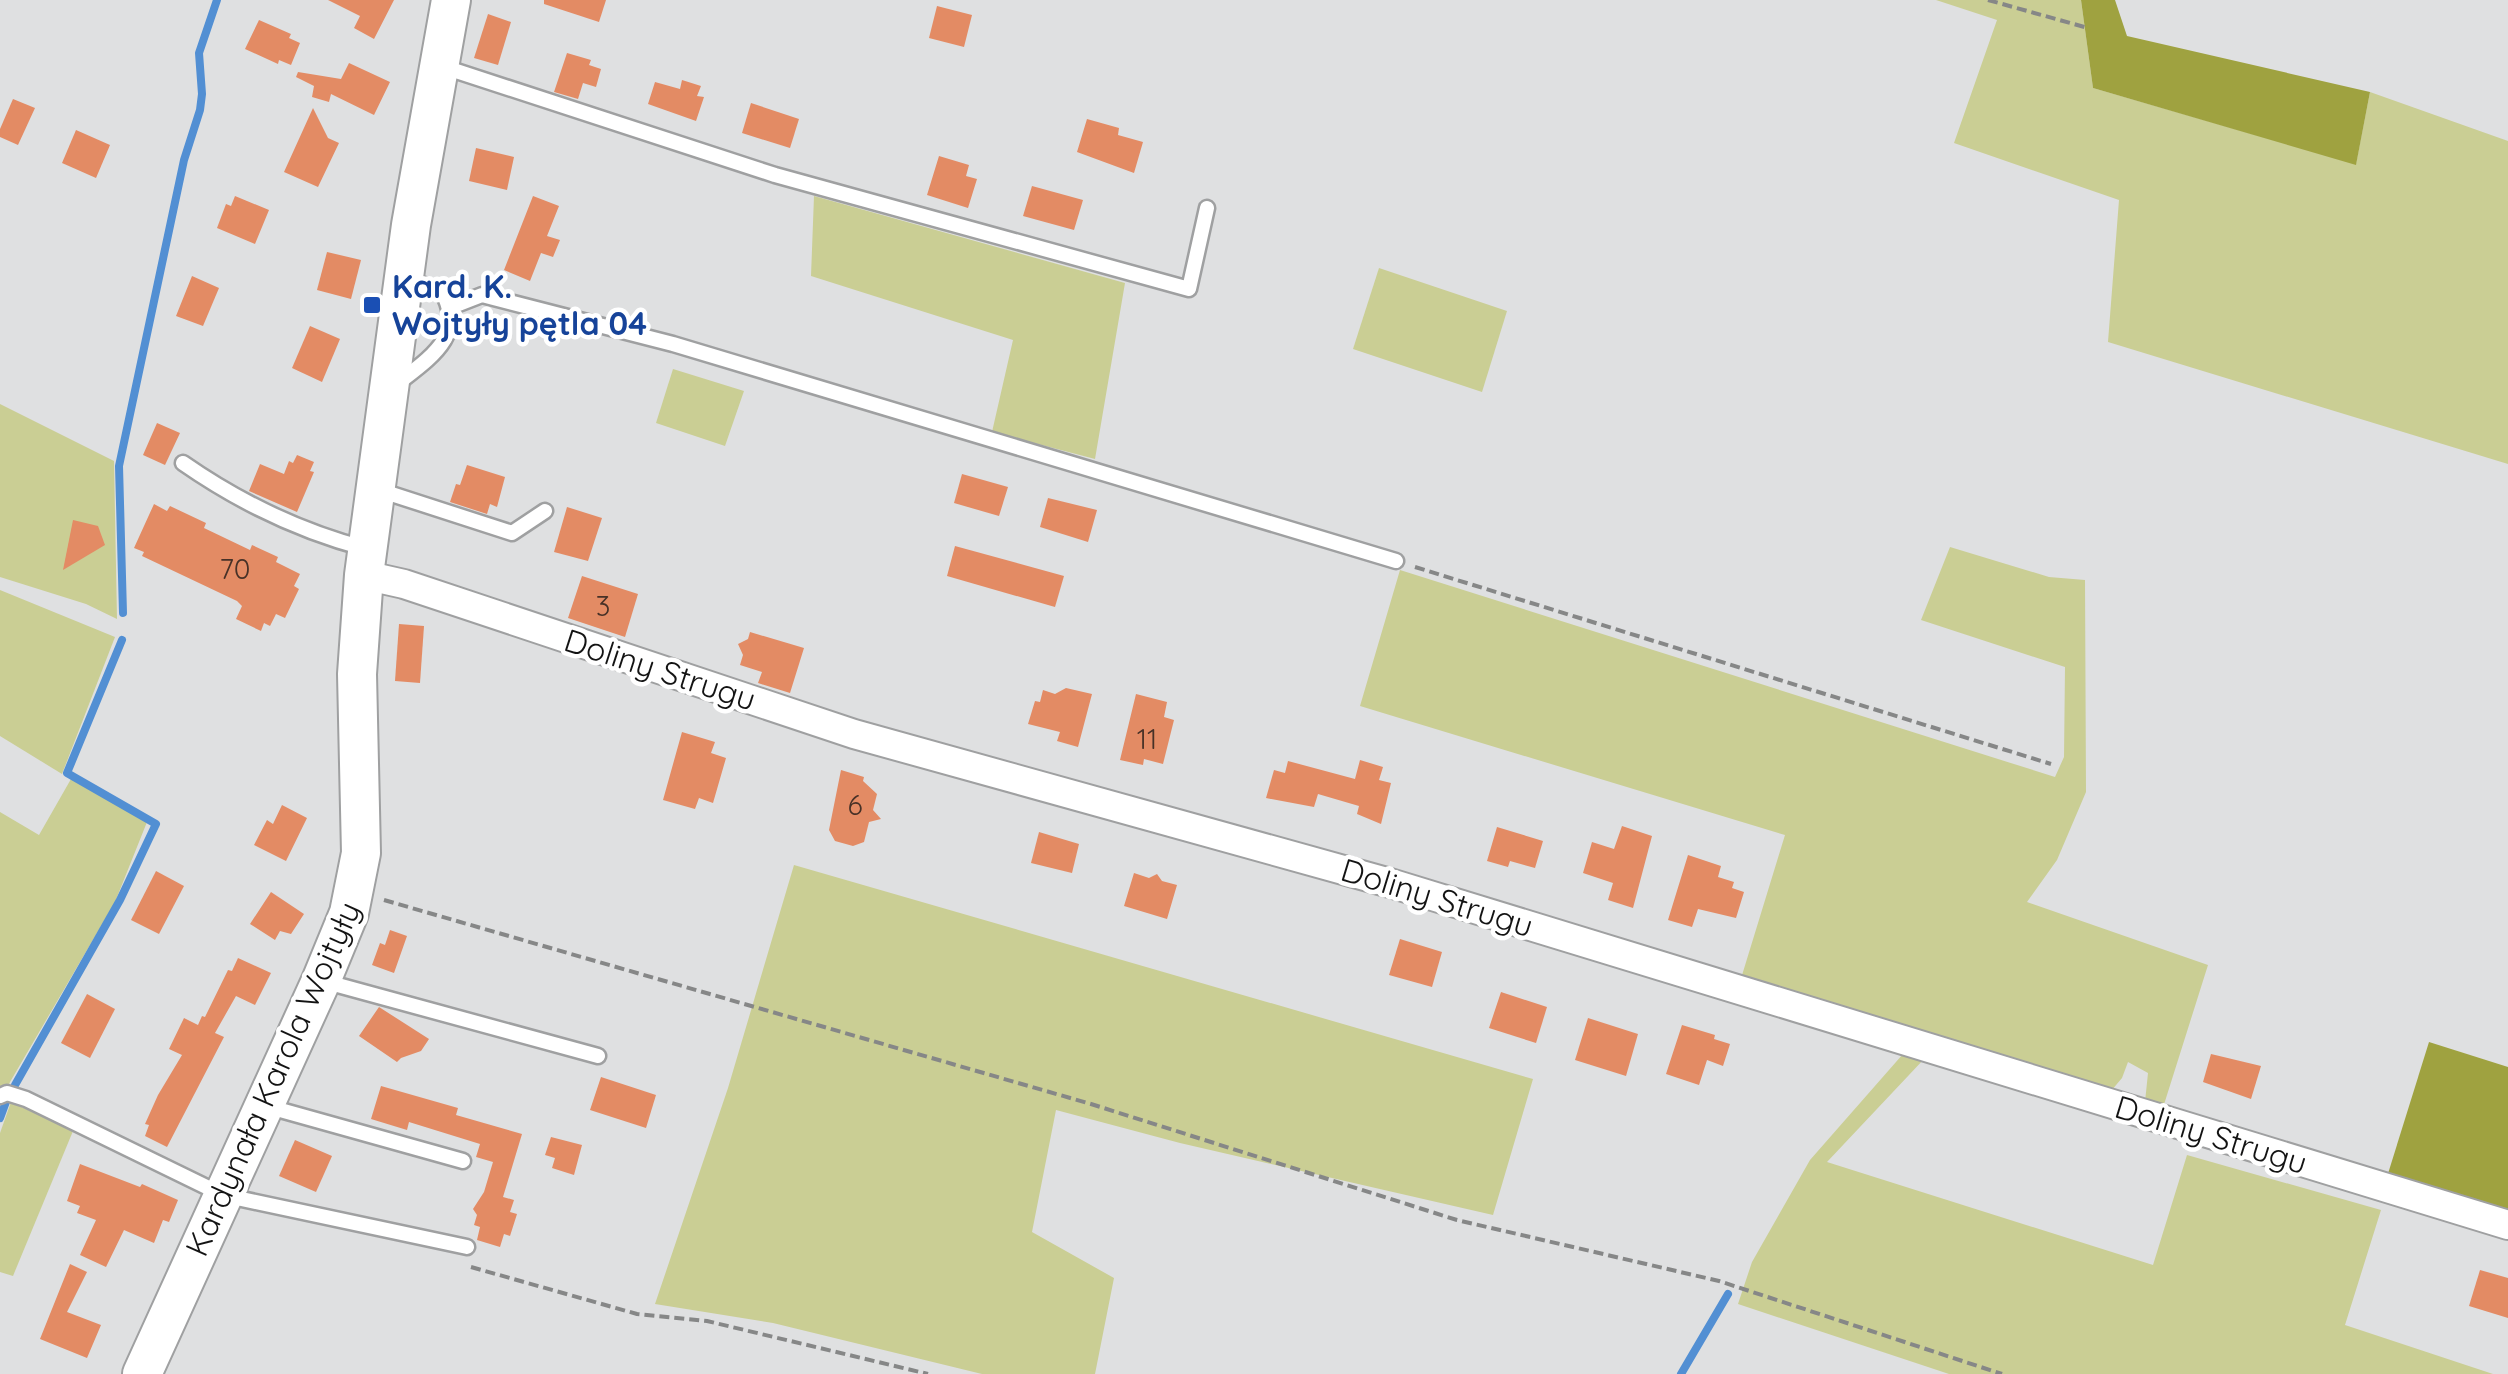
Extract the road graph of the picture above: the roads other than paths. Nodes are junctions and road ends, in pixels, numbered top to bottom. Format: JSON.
{"nodes":[{"id":1,"x":451,"y":0,"type":"edge"},
{"id":2,"x":440,"y":66,"type":"junction"},
{"id":3,"x":1207,"y":208,"type":"dead end"},
{"id":4,"x":405,"y":280,"type":"junction"},
{"id":5,"x":451,"y":306,"type":"junction"},
{"id":6,"x":390,"y":390,"type":"junction"},
{"id":7,"x":184,"y":463,"type":"dead end"},
{"id":8,"x":375,"y":489,"type":"junction"},
{"id":9,"x":545,"y":512,"type":"dead end"},
{"id":10,"x":1396,"y":561,"type":"road end"},
{"id":11,"x":366,"y":562,"type":"junction"},
{"id":12,"x":321,"y":980,"type":"junction"},
{"id":13,"x":598,"y":1056,"type":"dead end"},
{"id":14,"x":0,"y":1096,"type":"edge"},
{"id":15,"x":264,"y":1105,"type":"junction"},
{"id":16,"x":463,"y":1161,"type":"dead end"},
{"id":17,"x":223,"y":1195,"type":"junction"},
{"id":18,"x":2508,"y":1226,"type":"edge"},
{"id":19,"x":467,"y":1248,"type":"dead end"},
{"id":20,"x":142,"y":1374,"type":"edge"}],
"edges":[{"from":1,"to":2,"type":"street","name":"Kardynała Karola Wojtyły"},
{"from":2,"to":3,"type":"lane"},
{"from":2,"to":4,"type":"street","name":"Kardynała Karola Wojtyły"},
{"from":4,"to":5,"type":"lane"},
{"from":4,"to":6,"type":"street","name":"Kardynała Karola Wojtyły"},
{"from":5,"to":6,"type":"lane"},
{"from":5,"to":10,"type":"lane"},
{"from":6,"to":8,"type":"street","name":"Kardynała Karola Wojtyły"},
{"from":7,"to":11,"type":"lane"},
{"from":8,"to":9,"type":"lane"},
{"from":8,"to":11,"type":"street","name":"Kardynała Karola Wojtyły"},
{"from":11,"to":12,"type":"street","name":"Kardynała Karola Wojtyły"},
{"from":11,"to":18,"type":"street","name":"Doliny Strugu"},
{"from":12,"to":13,"type":"lane"},
{"from":12,"to":15,"type":"street","name":"Kardynała Karola Wojtyły"},
{"from":14,"to":17,"type":"lane"},
{"from":15,"to":16,"type":"lane"},
{"from":15,"to":17,"type":"street","name":"Kardynała Karola Wojtyły"},
{"from":17,"to":19,"type":"lane"},
{"from":17,"to":20,"type":"street","name":"Kardynała Karola Wojtyły"}]}
